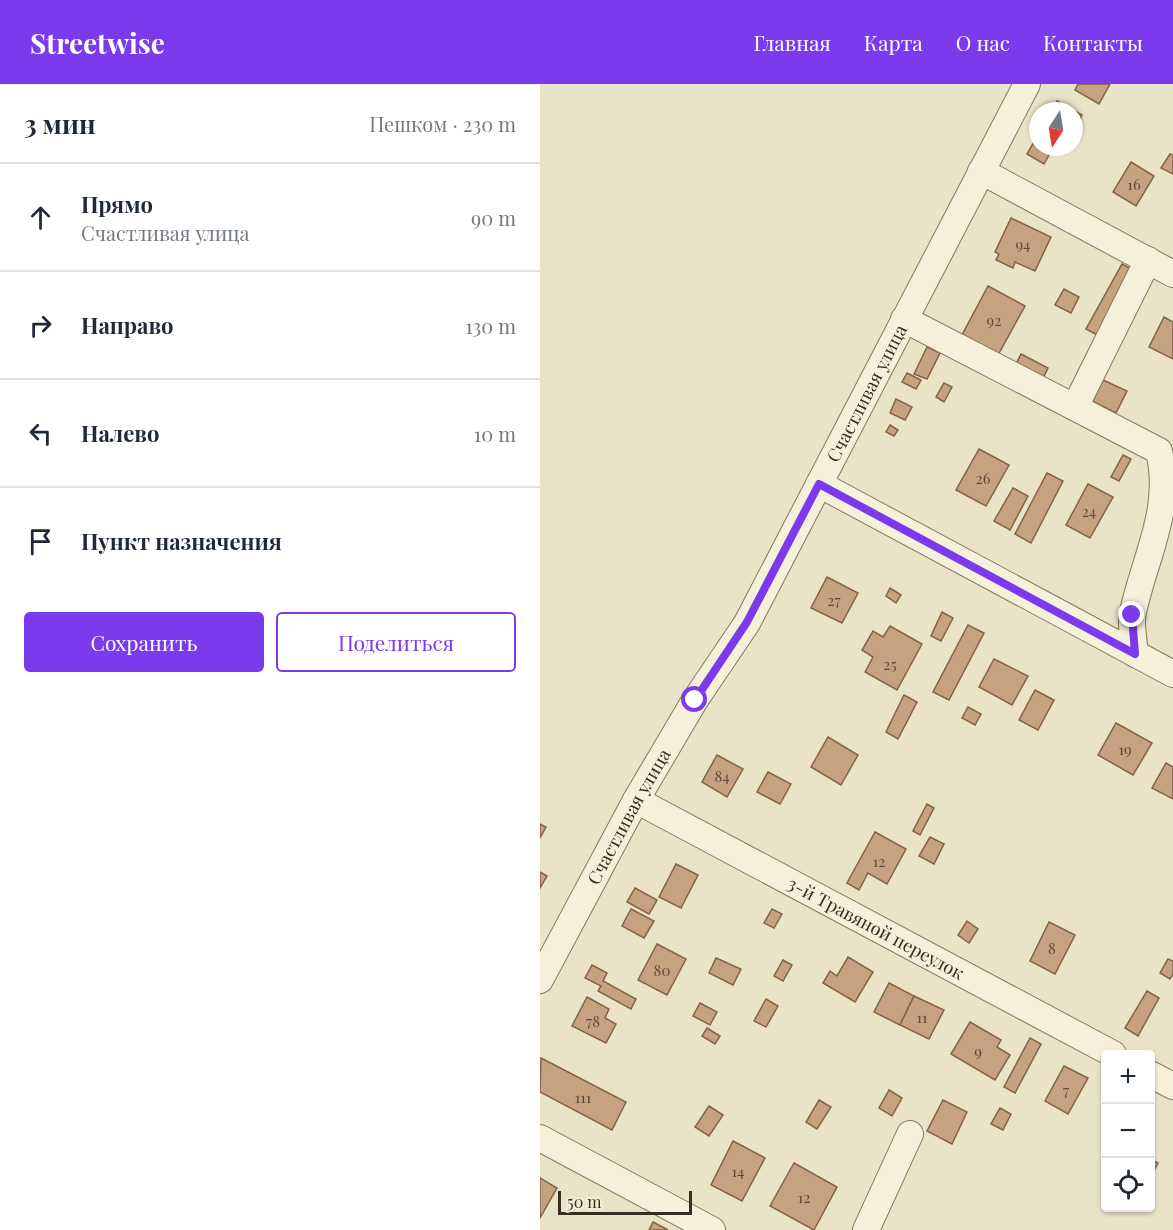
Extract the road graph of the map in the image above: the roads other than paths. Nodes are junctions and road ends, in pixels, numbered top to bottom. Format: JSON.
{"nodes":[{"id":1,"x":1027,"y":84,"type":"edge"},
{"id":2,"x":981,"y":171,"type":"junction"},
{"id":3,"x":1148,"y":260,"type":"junction"},
{"id":4,"x":1173,"y":274,"type":"edge"},
{"id":5,"x":904,"y":319,"type":"junction"},
{"id":6,"x":1075,"y":406,"type":"junction"},
{"id":7,"x":1169,"y":468,"type":"edge"},
{"id":8,"x":819,"y":484,"type":"junction"},
{"id":9,"x":1135,"y":654,"type":"junction"},
{"id":10,"x":1173,"y":674,"type":"edge"},
{"id":11,"x":636,"y":800,"type":"junction"},
{"id":12,"x":540,"y":980,"type":"edge"},
{"id":13,"x":1105,"y":1050,"type":"edge"},
{"id":14,"x":1155,"y":1077,"type":"edge"},
{"id":15,"x":1173,"y":1086,"type":"edge"},
{"id":16,"x":910,"y":1134,"type":"dead end"},
{"id":17,"x":540,"y":1138,"type":"edge"},
{"id":18,"x":712,"y":1230,"type":"edge"},
{"id":19,"x":866,"y":1230,"type":"edge"}],
"edges":[{"from":1,"to":2,"type":"street","name":"Счастливая улица"},
{"from":2,"to":3,"type":"street"},
{"from":2,"to":5,"type":"street","name":"Счастливая улица"},
{"from":3,"to":4,"type":"street"},
{"from":3,"to":6,"type":"street"},
{"from":5,"to":6,"type":"street"},
{"from":5,"to":8,"type":"street","name":"Счастливая улица"},
{"from":6,"to":7,"type":"street"},
{"from":7,"to":9,"type":"street"},
{"from":8,"to":9,"type":"street"},
{"from":8,"to":11,"type":"street","name":"Счастливая улица"},
{"from":9,"to":10,"type":"street"},
{"from":11,"to":12,"type":"street","name":"Счастливая улица"},
{"from":11,"to":13,"type":"street","name":"3-й Травяной переулок"},
{"from":14,"to":15,"type":"street"},
{"from":16,"to":19,"type":"street"},
{"from":17,"to":18,"type":"street"}]}
